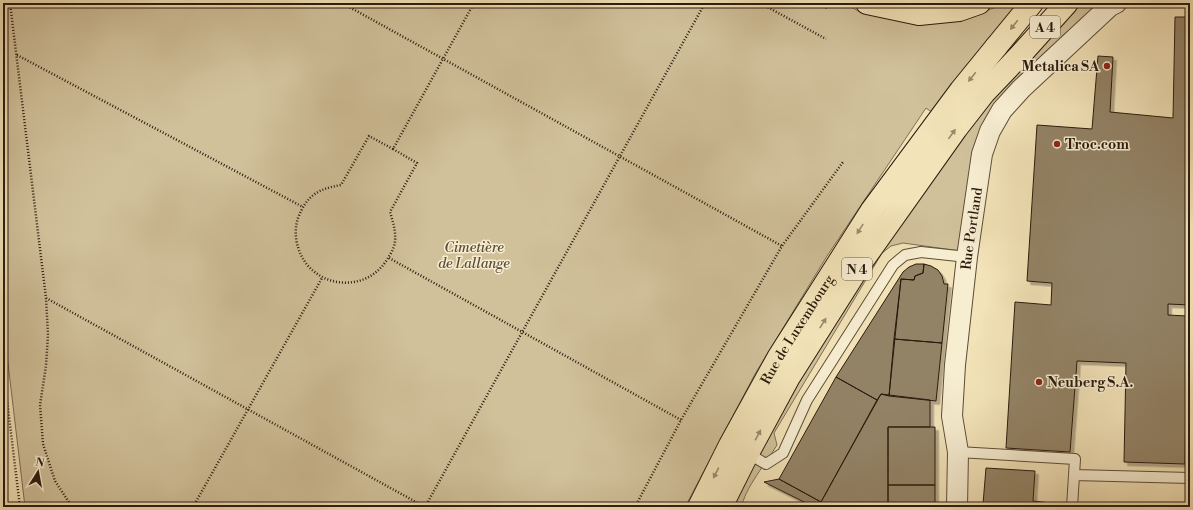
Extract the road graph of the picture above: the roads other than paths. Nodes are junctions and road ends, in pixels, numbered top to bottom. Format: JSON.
{"nodes":[{"id":1,"x":867,"y":3,"type":"edge"},
{"id":2,"x":979,"y":3,"type":"edge"},
{"id":3,"x":1032,"y":3,"type":"edge"},
{"id":4,"x":1067,"y":3,"type":"edge"},
{"id":5,"x":1116,"y":3,"type":"edge"},
{"id":6,"x":1023,"y":52,"type":"junction"},
{"id":7,"x":1002,"y":110,"type":"junction"},
{"id":8,"x":941,"y":118,"type":"junction"},
{"id":9,"x":967,"y":257,"type":"junction"},
{"id":10,"x":863,"y":260,"type":"junction"},
{"id":11,"x":739,"y":449,"type":"junction"},
{"id":12,"x":958,"y":452,"type":"junction"},
{"id":13,"x":1074,"y":475,"type":"junction"},
{"id":14,"x":1190,"y":478,"type":"edge"},
{"id":15,"x":700,"y":507,"type":"edge"},
{"id":16,"x":721,"y":507,"type":"edge"},
{"id":17,"x":957,"y":507,"type":"edge"},
{"id":18,"x":1072,"y":507,"type":"edge"}],
"edges":[{"from":1,"to":2,"type":"main road"},
{"from":3,"to":8,"type":"main road","name":"Rue de Luxembourg","number":"N 4","one_way":true},
{"from":4,"to":6,"type":"main road","number":"A 4"},
{"from":5,"to":7,"type":"street","name":"Rue Portland"},
{"from":6,"to":7,"type":"street"},
{"from":10,"to":6,"type":"main road","name":"Rue de Luxembourg","number":"N 4","one_way":true},
{"from":7,"to":9,"type":"street","name":"Rue Portland"},
{"from":8,"to":10,"type":"main road"},
{"from":8,"to":11,"type":"main road","name":"Rue de Luxembourg","number":"N 4","one_way":true},
{"from":9,"to":11,"type":"lane"},
{"from":9,"to":12,"type":"street","name":"Rue Portland"},
{"from":11,"to":10,"type":"main road","name":"Rue de Luxembourg","number":"N 4","one_way":true},
{"from":11,"to":15,"type":"main road","name":"Rue de Luxembourg","number":"N 4","one_way":true},
{"from":11,"to":16,"type":"main road","name":"Rue de Luxembourg","number":"N 4"},
{"from":12,"to":13,"type":"lane"},
{"from":12,"to":17,"type":"street","name":"Rue Portland"},
{"from":13,"to":14,"type":"lane"},
{"from":13,"to":18,"type":"lane"}]}
